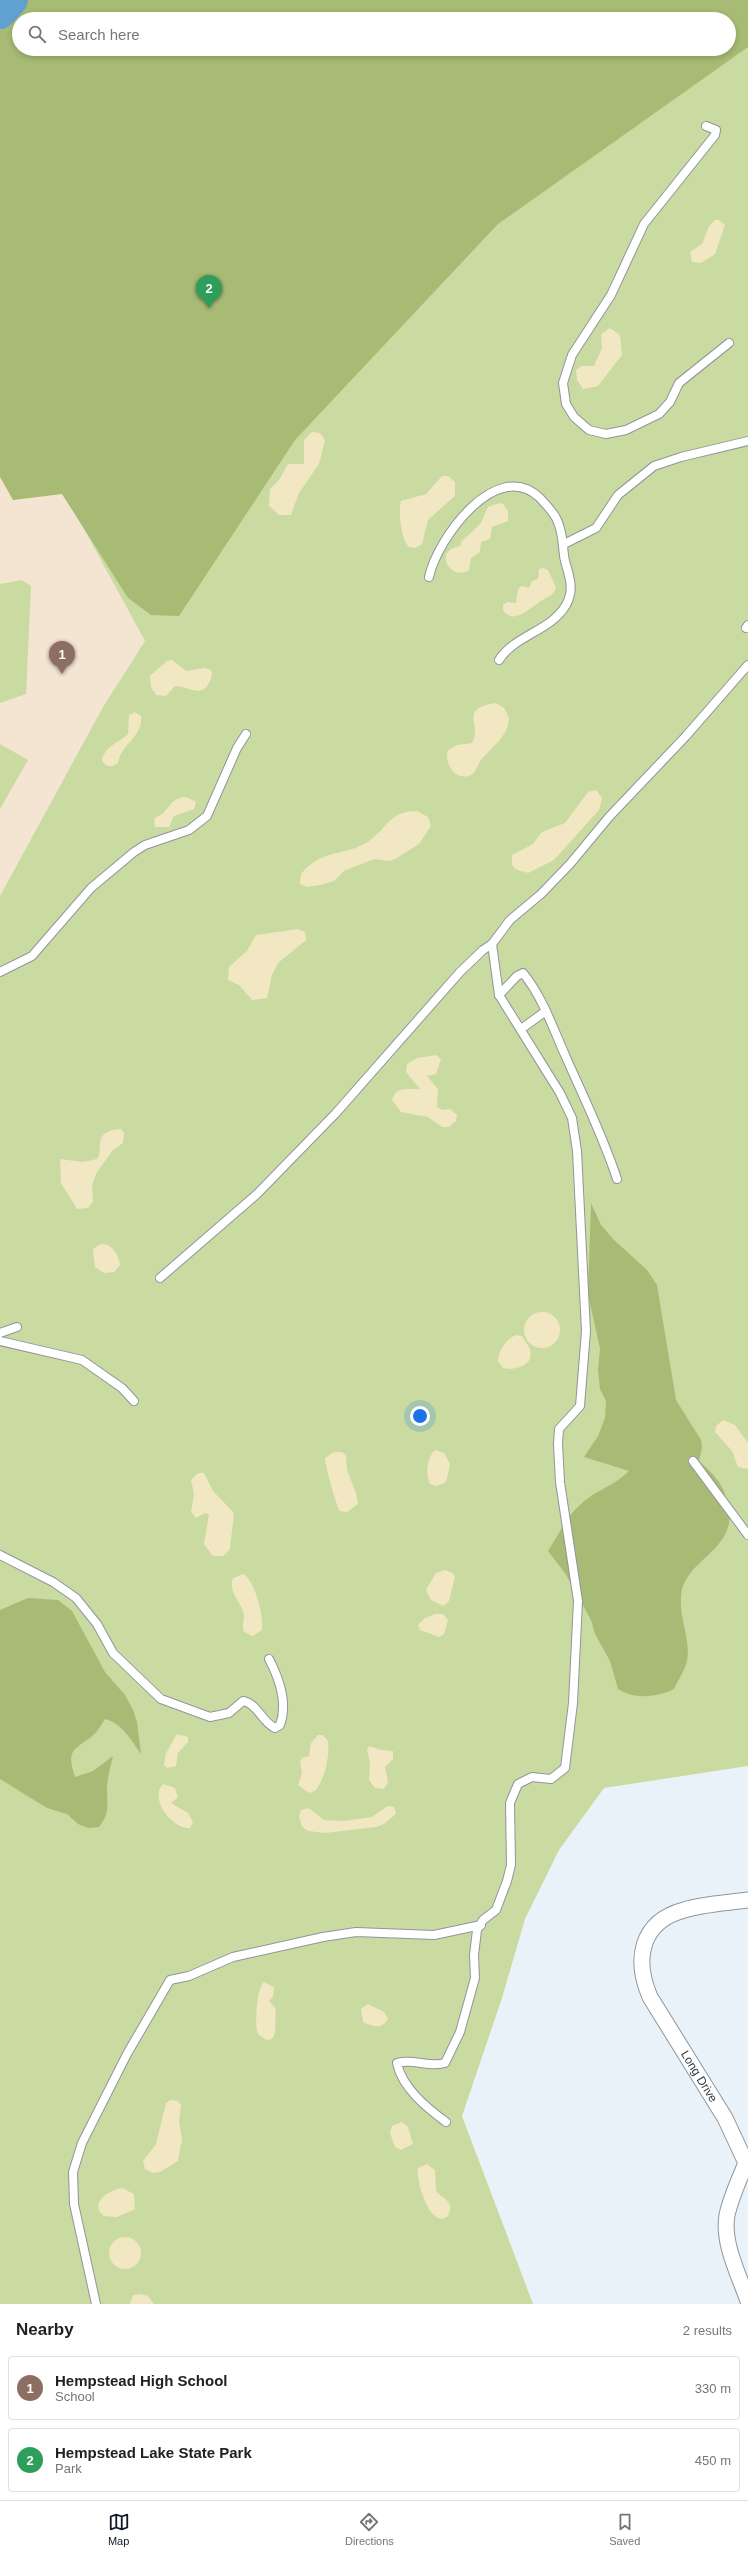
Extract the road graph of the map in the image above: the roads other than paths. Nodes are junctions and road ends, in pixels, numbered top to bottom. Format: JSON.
{"nodes":[{"id":1,"x":706,"y":126,"type":"dead end"},
{"id":2,"x":729,"y":343,"type":"dead end"},
{"id":3,"x":748,"y":441,"type":"edge"},
{"id":4,"x":564,"y":544,"type":"junction"},
{"id":5,"x":429,"y":577,"type":"dead end"},
{"id":6,"x":499,"y":660,"type":"dead end"},
{"id":7,"x":748,"y":665,"type":"edge"},
{"id":8,"x":246,"y":734,"type":"dead end"},
{"id":9,"x":492,"y":944,"type":"junction"},
{"id":10,"x":0,"y":972,"type":"edge"},
{"id":11,"x":499,"y":995,"type":"junction"},
{"id":12,"x":546,"y":1011,"type":"junction"},
{"id":13,"x":521,"y":1029,"type":"junction"},
{"id":14,"x":617,"y":1179,"type":"dead end"},
{"id":15,"x":160,"y":1278,"type":"dead end"},
{"id":16,"x":17,"y":1327,"type":"dead end"},
{"id":17,"x":0,"y":1334,"type":"edge"},
{"id":18,"x":0,"y":1341,"type":"edge"},
{"id":19,"x":134,"y":1401,"type":"dead end"},
{"id":20,"x":693,"y":1461,"type":"dead end"},
{"id":21,"x":748,"y":1535,"type":"edge"},
{"id":22,"x":0,"y":1555,"type":"edge"},
{"id":23,"x":269,"y":1659,"type":"dead end"},
{"id":24,"x":748,"y":1900,"type":"edge"},
{"id":25,"x":481,"y":1925,"type":"junction"},
{"id":26,"x":446,"y":2122,"type":"dead end"},
{"id":27,"x":747,"y":2164,"type":"edge"},
{"id":28,"x":748,"y":2301,"type":"edge"},
{"id":29,"x":96,"y":2304,"type":"edge"}],
"edges":[{"from":1,"to":2,"type":"lane"},
{"from":3,"to":4,"type":"lane"},
{"from":4,"to":5,"type":"lane"},
{"from":4,"to":6,"type":"lane"},
{"from":7,"to":9,"type":"lane"},
{"from":8,"to":10,"type":"lane"},
{"from":9,"to":11,"type":"lane"},
{"from":9,"to":15,"type":"lane"},
{"from":11,"to":12,"type":"lane"},
{"from":11,"to":13,"type":"lane"},
{"from":12,"to":13,"type":"lane"},
{"from":12,"to":14,"type":"lane"},
{"from":13,"to":25,"type":"lane"},
{"from":16,"to":17,"type":"lane"},
{"from":18,"to":19,"type":"lane"},
{"from":20,"to":21,"type":"lane"},
{"from":22,"to":23,"type":"lane"},
{"from":24,"to":27,"type":"street","name":"Long Drive"},
{"from":25,"to":26,"type":"lane"},
{"from":25,"to":29,"type":"lane"},
{"from":27,"to":28,"type":"street","name":"Long Drive"}]}
